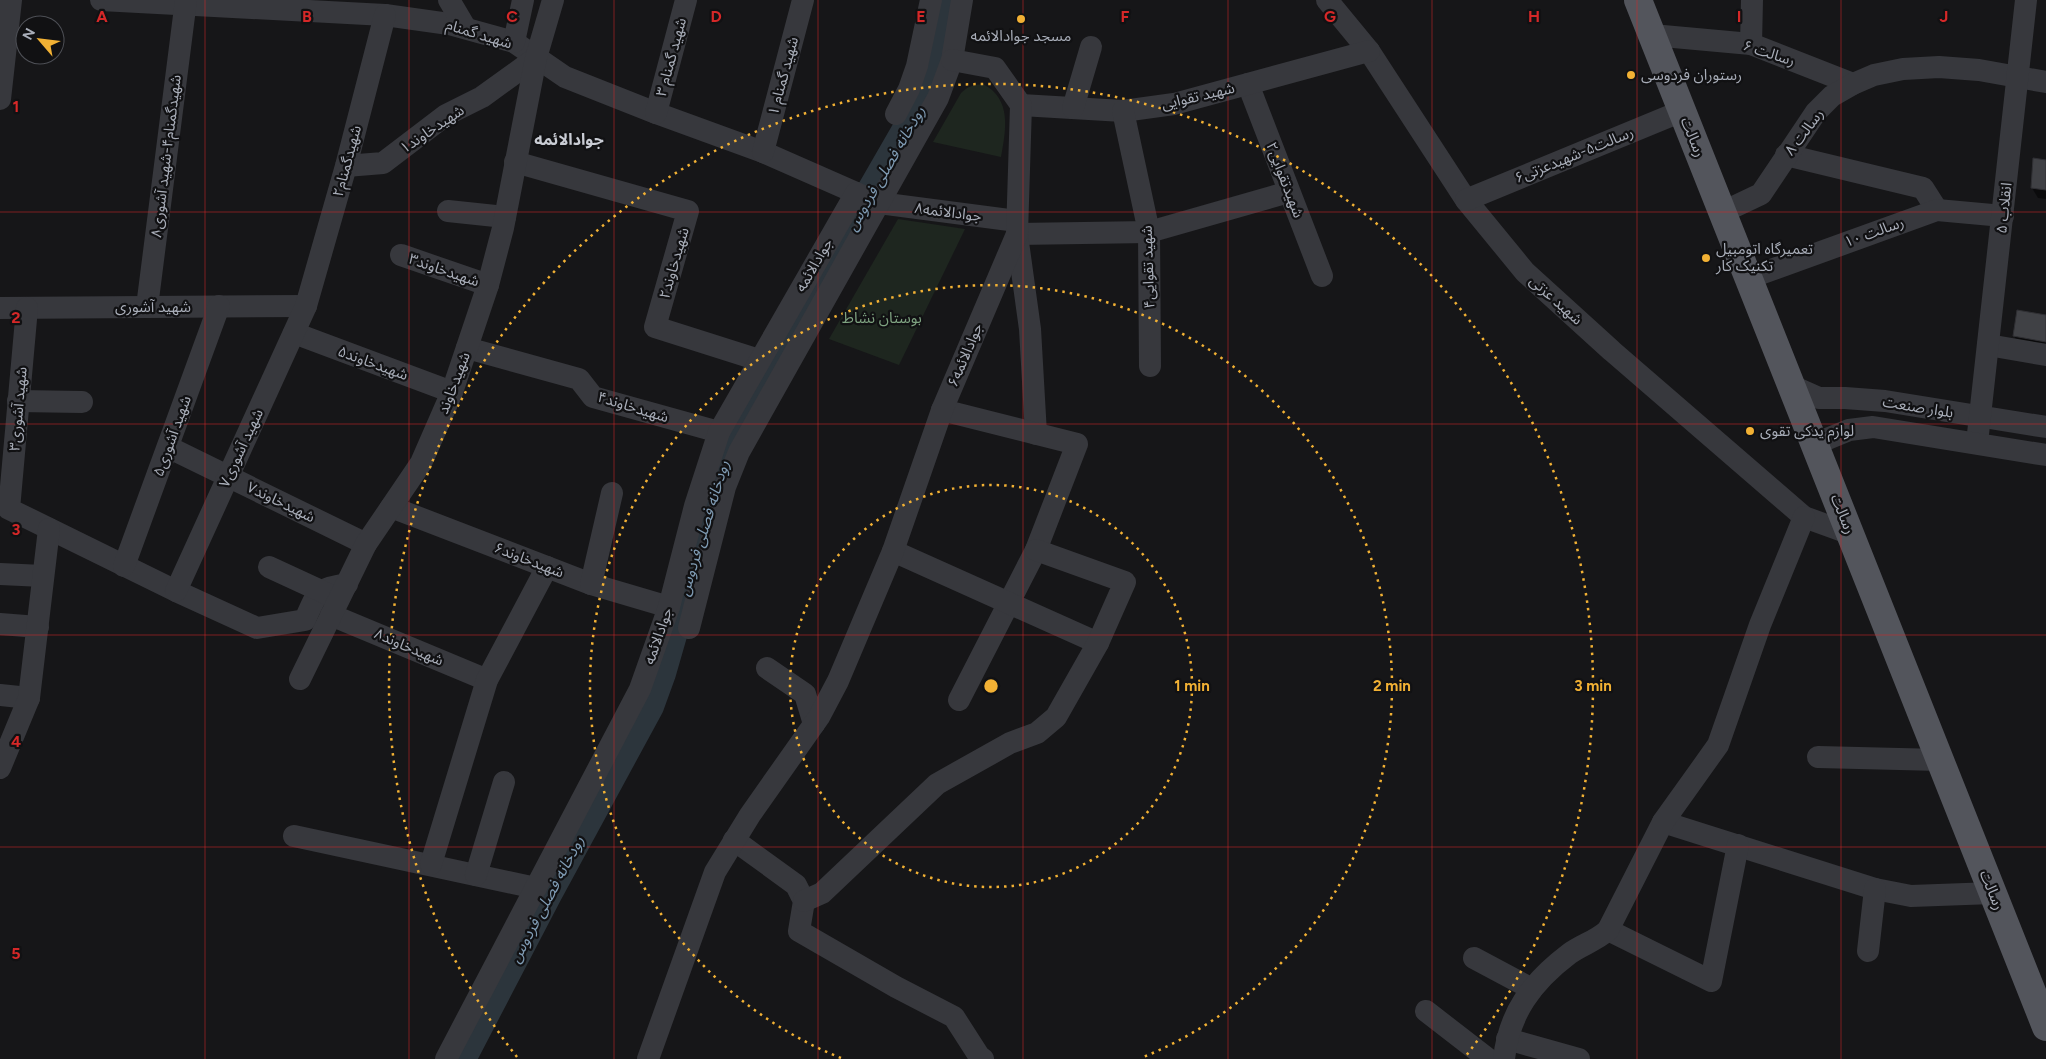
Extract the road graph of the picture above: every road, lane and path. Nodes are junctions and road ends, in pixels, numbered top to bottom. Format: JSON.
{"nodes":[{"id":1,"x":11,"y":0,"type":"edge"},
{"id":2,"x":101,"y":0,"type":"edge"},
{"id":3,"x":436,"y":0,"type":"edge"},
{"id":4,"x":449,"y":0,"type":"edge"},
{"id":5,"x":523,"y":0,"type":"edge"},
{"id":6,"x":554,"y":0,"type":"edge"},
{"id":7,"x":686,"y":0,"type":"edge"},
{"id":8,"x":803,"y":0,"type":"edge"},
{"id":9,"x":931,"y":0,"type":"edge"},
{"id":10,"x":962,"y":0,"type":"edge"},
{"id":11,"x":1326,"y":0,"type":"edge"},
{"id":12,"x":1638,"y":0,"type":"edge"},
{"id":13,"x":1752,"y":0,"type":"edge"},
{"id":14,"x":2026,"y":0,"type":"edge"},
{"id":15,"x":186,"y":2,"type":"edge"},
{"id":16,"x":385,"y":15,"type":"junction"},
{"id":17,"x":457,"y":26,"type":"junction"},
{"id":18,"x":1652,"y":34,"type":"junction"},
{"id":19,"x":514,"y":42,"type":"junction"},
{"id":20,"x":1751,"y":44,"type":"junction"},
{"id":21,"x":1091,"y":47,"type":"dead end"},
{"id":22,"x":1369,"y":51,"type":"junction"},
{"id":23,"x":536,"y":58,"type":"junction"},
{"id":24,"x":952,"y":60,"type":"junction"},
{"id":25,"x":2018,"y":78,"type":"junction"},
{"id":26,"x":2046,"y":82,"type":"edge"},
{"id":27,"x":1248,"y":84,"type":"junction"},
{"id":28,"x":1853,"y":84,"type":"junction"},
{"id":29,"x":0,"y":99,"type":"edge"},
{"id":30,"x":1021,"y":105,"type":"junction"},
{"id":31,"x":1073,"y":108,"type":"junction"},
{"id":32,"x":1123,"y":111,"type":"junction"},
{"id":33,"x":1682,"y":111,"type":"junction"},
{"id":34,"x":656,"y":113,"type":"junction"},
{"id":35,"x":896,"y":114,"type":"dead end"},
{"id":36,"x":763,"y":152,"type":"junction"},
{"id":37,"x":1786,"y":155,"type":"junction"},
{"id":38,"x":515,"y":162,"type":"junction"},
{"id":39,"x":346,"y":166,"type":"junction"},
{"id":40,"x":1289,"y":192,"type":"junction"},
{"id":41,"x":856,"y":194,"type":"junction"},
{"id":42,"x":1466,"y":200,"type":"junction"},
{"id":43,"x":879,"y":204,"type":"junction"},
{"id":44,"x":448,"y":210,"type":"dead end"},
{"id":45,"x":1937,"y":210,"type":"junction"},
{"id":46,"x":1723,"y":212,"type":"junction"},
{"id":47,"x":2003,"y":216,"type":"junction"},
{"id":48,"x":505,"y":217,"type":"junction"},
{"id":49,"x":1017,"y":228,"type":"junction"},
{"id":50,"x":1149,"y":232,"type":"junction"},
{"id":51,"x":401,"y":255,"type":"dead end"},
{"id":52,"x":1322,"y":276,"type":"dead end"},
{"id":53,"x":1749,"y":278,"type":"junction"},
{"id":54,"x":488,"y":285,"type":"junction"},
{"id":55,"x":219,"y":306,"type":"junction"},
{"id":56,"x":306,"y":306,"type":"junction"},
{"id":57,"x":147,"y":307,"type":"junction"},
{"id":58,"x":0,"y":308,"type":"edge"},
{"id":59,"x":27,"y":308,"type":"junction"},
{"id":60,"x":294,"y":334,"type":"junction"},
{"id":61,"x":1988,"y":346,"type":"junction"},
{"id":62,"x":467,"y":348,"type":"junction"},
{"id":63,"x":2046,"y":355,"type":"edge"},
{"id":64,"x":759,"y":360,"type":"junction"},
{"id":65,"x":1150,"y":366,"type":"dead end"},
{"id":66,"x":1792,"y":386,"type":"junction"},
{"id":67,"x":452,"y":392,"type":"junction"},
{"id":68,"x":18,"y":401,"type":"junction"},
{"id":69,"x":82,"y":402,"type":"dead end"},
{"id":70,"x":942,"y":410,"type":"junction"},
{"id":71,"x":1980,"y":416,"type":"junction"},
{"id":72,"x":2046,"y":427,"type":"edge"},
{"id":73,"x":718,"y":432,"type":"junction"},
{"id":74,"x":1036,"y":434,"type":"junction"},
{"id":75,"x":1815,"y":444,"type":"junction"},
{"id":76,"x":1977,"y":444,"type":"junction"},
{"id":77,"x":168,"y":447,"type":"junction"},
{"id":78,"x":2046,"y":455,"type":"edge"},
{"id":79,"x":228,"y":476,"type":"junction"},
{"id":80,"x":612,"y":493,"type":"dead end"},
{"id":81,"x":391,"y":507,"type":"junction"},
{"id":82,"x":1804,"y":517,"type":"junction"},
{"id":83,"x":49,"y":529,"type":"junction"},
{"id":84,"x":1851,"y":534,"type":"junction"},
{"id":85,"x":366,"y":544,"type":"junction"},
{"id":86,"x":1036,"y":550,"type":"junction"},
{"id":87,"x":893,"y":551,"type":"junction"},
{"id":88,"x":124,"y":566,"type":"junction"},
{"id":89,"x":269,"y":567,"type":"dead end"},
{"id":90,"x":547,"y":567,"type":"junction"},
{"id":91,"x":0,"y":574,"type":"edge"},
{"id":92,"x":43,"y":576,"type":"junction"},
{"id":93,"x":591,"y":584,"type":"junction"},
{"id":94,"x":176,"y":591,"type":"junction"},
{"id":95,"x":334,"y":597,"type":"junction"},
{"id":96,"x":1009,"y":602,"type":"junction"},
{"id":97,"x":668,"y":607,"type":"junction"},
{"id":98,"x":0,"y":624,"type":"edge"},
{"id":99,"x":38,"y":627,"type":"junction"},
{"id":100,"x":689,"y":628,"type":"dead end"},
{"id":101,"x":1098,"y":643,"type":"junction"},
{"id":102,"x":767,"y":668,"type":"dead end"},
{"id":103,"x":300,"y":679,"type":"dead end"},
{"id":104,"x":488,"y":680,"type":"junction"},
{"id":105,"x":0,"y":695,"type":"edge"},
{"id":106,"x":29,"y":698,"type":"junction"},
{"id":107,"x":959,"y":700,"type":"dead end"},
{"id":108,"x":814,"y":724,"type":"junction"},
{"id":109,"x":1818,"y":757,"type":"dead end"},
{"id":110,"x":1940,"y":760,"type":"junction"},
{"id":111,"x":0,"y":768,"type":"edge"},
{"id":112,"x":504,"y":782,"type":"dead end"},
{"id":113,"x":1663,"y":822,"type":"junction"},
{"id":114,"x":294,"y":836,"type":"dead end"},
{"id":115,"x":734,"y":840,"type":"junction"},
{"id":116,"x":1738,"y":845,"type":"junction"},
{"id":117,"x":430,"y":864,"type":"junction"},
{"id":118,"x":476,"y":875,"type":"junction"},
{"id":119,"x":536,"y":888,"type":"junction"},
{"id":120,"x":1875,"y":889,"type":"junction"},
{"id":121,"x":1993,"y":893,"type":"junction"},
{"id":122,"x":804,"y":902,"type":"junction"},
{"id":123,"x":1608,"y":930,"type":"junction"},
{"id":124,"x":1868,"y":951,"type":"dead end"},
{"id":125,"x":1474,"y":958,"type":"dead end"},
{"id":126,"x":1532,"y":988,"type":"junction"},
{"id":127,"x":1426,"y":1011,"type":"dead end"},
{"id":128,"x":2046,"y":1027,"type":"edge"},
{"id":129,"x":1506,"y":1049,"type":"edge"},
{"id":130,"x":446,"y":1059,"type":"edge"},
{"id":131,"x":648,"y":1059,"type":"edge"},
{"id":132,"x":983,"y":1059,"type":"edge"},
{"id":133,"x":1488,"y":1059,"type":"edge"},
{"id":134,"x":1579,"y":1059,"type":"edge"}],
"edges":[{"from":1,"to":29,"type":"street"},
{"from":2,"to":15,"type":"street","name":"شهید گمنام"},
{"from":3,"to":17,"type":"street"},
{"from":4,"to":17,"type":"street"},
{"from":5,"to":19,"type":"street"},
{"from":6,"to":23,"type":"street","name":"شهیدخاوند"},
{"from":7,"to":34,"type":"street","name":"شهید گمنام ۳"},
{"from":8,"to":36,"type":"street","name":"شهید گمنام ۱"},
{"from":9,"to":35,"type":"street"},
{"from":10,"to":24,"type":"street","name":"جوادالائمه"},
{"from":11,"to":22,"type":"street","name":"شهید عزتی"},
{"from":12,"to":18,"type":"main road","name":"رسالت"},
{"from":13,"to":20,"type":"street"},
{"from":14,"to":25,"type":"street","name":"انقلاب ۵"},
{"from":15,"to":16,"type":"street","name":"شهید گمنام"},
{"from":15,"to":57,"type":"street","name":"شهیدگمنام۴-شهید آشوری۸"},
{"from":16,"to":17,"type":"street","name":"شهید گمنام"},
{"from":16,"to":39,"type":"street","name":"شهیدگمنام۲"},
{"from":17,"to":19,"type":"street","name":"شهید گمنام"},
{"from":18,"to":20,"type":"street","name":"رسالت ۶"},
{"from":18,"to":33,"type":"main road","name":"رسالت"},
{"from":19,"to":23,"type":"street","name":"شهید گمنام"},
{"from":20,"to":28,"type":"street","name":"رسالت ۶"},
{"from":21,"to":31,"type":"street"},
{"from":22,"to":27,"type":"street","name":"شهید تقوایی"},
{"from":22,"to":42,"type":"street","name":"شهید عزتی"},
{"from":23,"to":34,"type":"street","name":"شهید گمنام"},
{"from":23,"to":38,"type":"street","name":"شهیدخاوند"},
{"from":23,"to":39,"type":"street","name":"شهیدخاوند۱"},
{"from":24,"to":30,"type":"street"},
{"from":24,"to":43,"type":"street","name":"جوادالائمه"},
{"from":25,"to":26,"type":"street","name":"رسالت ۸"},
{"from":25,"to":28,"type":"street","name":"رسالت ۸"},
{"from":25,"to":47,"type":"street","name":"انقلاب ۵"},
{"from":27,"to":32,"type":"street","name":"شهید تقوایی"},
{"from":27,"to":40,"type":"street","name":"شهیدتقوایی۲"},
{"from":28,"to":37,"type":"street","name":"رسالت ۸"},
{"from":30,"to":31,"type":"street","name":"شهید تقوایی"},
{"from":30,"to":49,"type":"street","name":"جوادالائمه۶"},
{"from":31,"to":32,"type":"street","name":"شهید تقوایی"},
{"from":32,"to":50,"type":"street","name":"شهید تقوایی۴"},
{"from":33,"to":42,"type":"street","name":"رسالت۵-شهیدعزتی۶"},
{"from":33,"to":46,"type":"main road","name":"رسالت"},
{"from":34,"to":36,"type":"street","name":"شهید گمنام"},
{"from":36,"to":41,"type":"street","name":"شهید گمنام"},
{"from":37,"to":45,"type":"street"},
{"from":37,"to":46,"type":"street","name":"رسالت ۸"},
{"from":38,"to":48,"type":"street","name":"شهیدخاوند"},
{"from":38,"to":64,"type":"street","name":"شهیدخاوند۲"},
{"from":39,"to":56,"type":"street","name":"شهیدگمنام۲"},
{"from":40,"to":50,"type":"street","name":"جوادالائمه۸"},
{"from":40,"to":52,"type":"street","name":"شهیدتقوایی۲"},
{"from":41,"to":43,"type":"street","name":"جوادالائمه۸"},
{"from":41,"to":64,"type":"street","name":"جوادالائمه"},
{"from":42,"to":82,"type":"street","name":"شهید عزتی"},
{"from":43,"to":49,"type":"street","name":"جوادالائمه۸"},
{"from":43,"to":100,"type":"street","name":"جوادالائمه"},
{"from":44,"to":48,"type":"street"},
{"from":45,"to":47,"type":"street","name":"رسالت ۱۰"},
{"from":45,"to":53,"type":"street","name":"رسالت ۱۰"},
{"from":46,"to":53,"type":"main road","name":"رسالت"},
{"from":47,"to":61,"type":"street","name":"انقلاب ۵"},
{"from":48,"to":54,"type":"street","name":"شهیدخاوند"},
{"from":49,"to":50,"type":"street","name":"جوادالائمه۸"},
{"from":49,"to":70,"type":"street","name":"جوادالائمه۶"},
{"from":49,"to":74,"type":"street"},
{"from":50,"to":65,"type":"street","name":"شهید تقوایی۴"},
{"from":51,"to":54,"type":"street","name":"شهیدخاوند۳"},
{"from":53,"to":66,"type":"main road","name":"رسالت"},
{"from":54,"to":62,"type":"street","name":"شهیدخاوند"},
{"from":55,"to":56,"type":"street","name":"شهید آشوری"},
{"from":55,"to":57,"type":"street","name":"شهید آشوری"},
{"from":55,"to":77,"type":"street","name":"شهید آشوری۵"},
{"from":56,"to":60,"type":"street","name":"شهید آشوری۷"},
{"from":57,"to":59,"type":"street","name":"شهید آشوری"},
{"from":58,"to":59,"type":"street","name":"شهید آشوری"},
{"from":59,"to":68,"type":"street","name":"شهید آشوری۳"},
{"from":60,"to":67,"type":"street","name":"شهیدخاوند۵"},
{"from":60,"to":79,"type":"street","name":"شهید آشوری۷"},
{"from":61,"to":63,"type":"street"},
{"from":61,"to":71,"type":"street","name":"انقلاب ۵"},
{"from":62,"to":67,"type":"street","name":"شهیدخاوند"},
{"from":62,"to":73,"type":"street","name":"شهیدخاوند۴"},
{"from":64,"to":73,"type":"street","name":"جوادالائمه"},
{"from":66,"to":71,"type":"street","name":"بلوار صنعت"},
{"from":66,"to":75,"type":"main road","name":"رسالت"},
{"from":67,"to":81,"type":"street","name":"شهیدخاوند"},
{"from":68,"to":69,"type":"street"},
{"from":68,"to":83,"type":"street","name":"شهید آشوری۳"},
{"from":70,"to":74,"type":"street"},
{"from":70,"to":87,"type":"street","name":"جوادالائمه۶"},
{"from":71,"to":72,"type":"street","name":"بلوار صنعت"},
{"from":71,"to":76,"type":"street","name":"انقلاب ۵"},
{"from":73,"to":97,"type":"street","name":"جوادالائمه"},
{"from":74,"to":86,"type":"street"},
{"from":75,"to":76,"type":"street","name":"بلوار صنعت"},
{"from":75,"to":84,"type":"main road","name":"رسالت"},
{"from":76,"to":78,"type":"street","name":"بلوار صنعت"},
{"from":77,"to":79,"type":"street","name":"شهیدخاوند۷"},
{"from":77,"to":88,"type":"street","name":"شهید آشوری۵"},
{"from":79,"to":85,"type":"street","name":"شهیدخاوند۷"},
{"from":79,"to":94,"type":"street","name":"شهید آشوری۷"},
{"from":80,"to":93,"type":"street"},
{"from":81,"to":85,"type":"street","name":"شهیدخاوند"},
{"from":81,"to":90,"type":"street","name":"شهیدخاوند۶"},
{"from":82,"to":84,"type":"street","name":"شهید عزتی"},
{"from":82,"to":113,"type":"street"},
{"from":83,"to":88,"type":"street"},
{"from":83,"to":92,"type":"street"},
{"from":84,"to":110,"type":"main road","name":"رسالت"},
{"from":85,"to":95,"type":"street","name":"شهیدخاوند"},
{"from":86,"to":96,"type":"street"},
{"from":86,"to":101,"type":"street"},
{"from":87,"to":96,"type":"street"},
{"from":87,"to":108,"type":"street","name":"جوادالائمه۶"},
{"from":88,"to":94,"type":"street"},
{"from":89,"to":95,"type":"street","name":"شهیدخاوند۸"},
{"from":90,"to":93,"type":"street","name":"شهیدخاوند۶"},
{"from":90,"to":104,"type":"street"},
{"from":91,"to":92,"type":"street"},
{"from":92,"to":99,"type":"street"},
{"from":93,"to":97,"type":"street","name":"شهیدخاوند۶"},
{"from":94,"to":95,"type":"street"},
{"from":95,"to":103,"type":"street","name":"شهیدخاوند"},
{"from":95,"to":104,"type":"street","name":"شهیدخاوند۸"},
{"from":96,"to":101,"type":"street"},
{"from":96,"to":107,"type":"street"},
{"from":97,"to":119,"type":"street","name":"جوادالائمه"},
{"from":98,"to":99,"type":"street"},
{"from":99,"to":106,"type":"street"},
{"from":101,"to":122,"type":"street"},
{"from":102,"to":108,"type":"street"},
{"from":104,"to":117,"type":"street"},
{"from":105,"to":106,"type":"street"},
{"from":106,"to":111,"type":"street"},
{"from":108,"to":115,"type":"street","name":"جوادالائمه۶"},
{"from":109,"to":110,"type":"street"},
{"from":110,"to":121,"type":"main road","name":"رسالت"},
{"from":112,"to":118,"type":"street"},
{"from":113,"to":116,"type":"street"},
{"from":113,"to":123,"type":"street"},
{"from":114,"to":117,"type":"street"},
{"from":115,"to":122,"type":"street"},
{"from":115,"to":131,"type":"street","name":"جوادالائمه۶"},
{"from":116,"to":120,"type":"street"},
{"from":116,"to":123,"type":"street"},
{"from":117,"to":118,"type":"street"},
{"from":118,"to":119,"type":"street"},
{"from":119,"to":130,"type":"street","name":"جوادالائمه"},
{"from":120,"to":121,"type":"street"},
{"from":120,"to":124,"type":"street"},
{"from":121,"to":128,"type":"main road","name":"رسالت"},
{"from":122,"to":132,"type":"street"},
{"from":123,"to":126,"type":"street"},
{"from":125,"to":126,"type":"street"},
{"from":126,"to":129,"type":"street"},
{"from":127,"to":133,"type":"street"},
{"from":129,"to":134,"type":"street"}]}
